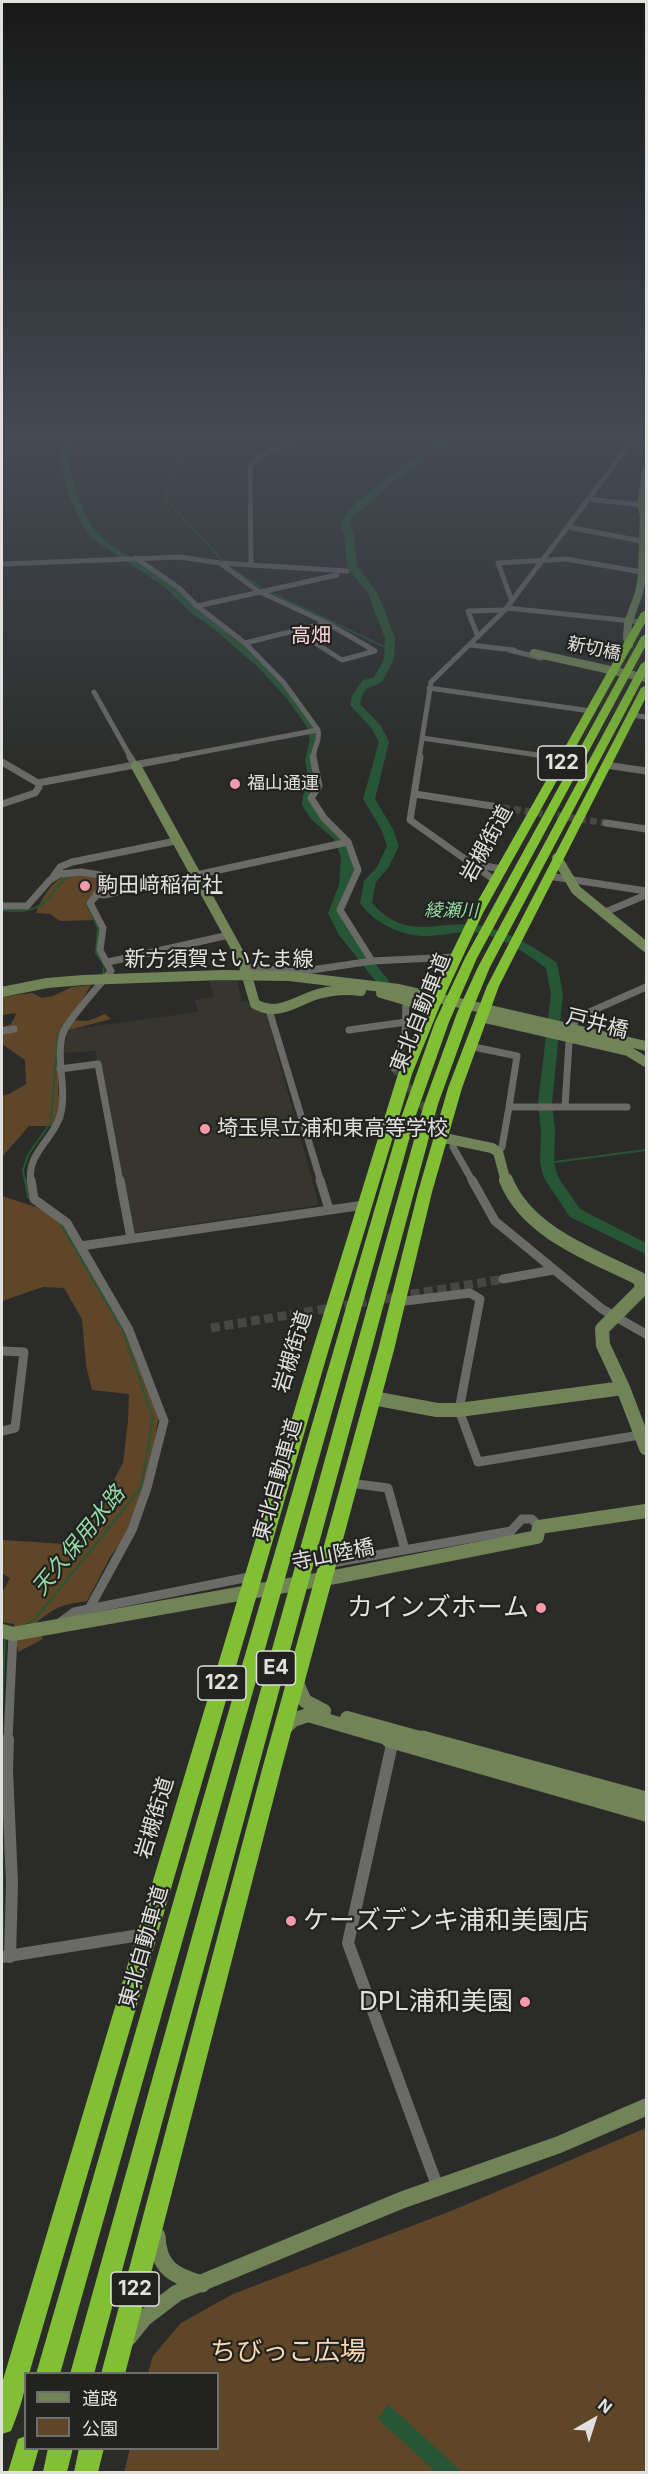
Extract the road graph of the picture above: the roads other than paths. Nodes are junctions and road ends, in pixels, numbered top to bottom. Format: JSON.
{"nodes":[{"id":1,"x":251,"y":550,"type":"edge"},
{"id":2,"x":550,"y":550,"type":"edge"},
{"id":3,"x":644,"y":550,"type":"edge"},
{"id":4,"x":133,"y":558,"type":"junction"},
{"id":5,"x":542,"y":561,"type":"junction"},
{"id":6,"x":223,"y":563,"type":"junction"},
{"id":7,"x":2,"y":564,"type":"edge"},
{"id":8,"x":251,"y":564,"type":"junction"},
{"id":9,"x":642,"y":572,"type":"junction"},
{"id":10,"x":258,"y":591,"type":"junction"},
{"id":11,"x":512,"y":601,"type":"junction"},
{"id":12,"x":197,"y":606,"type":"junction"},
{"id":13,"x":506,"y":609,"type":"junction"},
{"id":14,"x":644,"y":617,"type":"edge"},
{"id":15,"x":629,"y":620,"type":"junction"},
{"id":16,"x":327,"y":623,"type":"junction"},
{"id":17,"x":296,"y":631,"type":"junction"},
{"id":18,"x":478,"y":637,"type":"junction"},
{"id":19,"x":646,"y":637,"type":"edge"},
{"id":20,"x":245,"y":643,"type":"junction"},
{"id":21,"x":470,"y":645,"type":"junction"},
{"id":22,"x":629,"y":645,"type":"junction"},
{"id":23,"x":509,"y":650,"type":"junction"},
{"id":24,"x":534,"y":653,"type":"joint"},
{"id":25,"x":646,"y":664,"type":"edge"},
{"id":26,"x":612,"y":674,"type":"junction"},
{"id":27,"x":646,"y":678,"type":"edge"},
{"id":28,"x":429,"y":688,"type":"junction"},
{"id":29,"x":646,"y":688,"type":"edge"},
{"id":30,"x":94,"y":692,"type":"dead end"},
{"id":31,"x":591,"y":711,"type":"junction"},
{"id":32,"x":632,"y":715,"type":"junction"},
{"id":33,"x":646,"y":717,"type":"edge"},
{"id":34,"x":318,"y":730,"type":"junction"},
{"id":35,"x":422,"y":738,"type":"junction"},
{"id":36,"x":564,"y":759,"type":"junction"},
{"id":37,"x":3,"y":764,"type":"edge"},
{"id":38,"x":136,"y":765,"type":"junction"},
{"id":39,"x":606,"y":765,"type":"junction"},
{"id":40,"x":646,"y":771,"type":"edge"},
{"id":41,"x":38,"y":783,"type":"junction"},
{"id":42,"x":415,"y":794,"type":"junction"},
{"id":43,"x":2,"y":804,"type":"edge"},
{"id":44,"x":492,"y":806,"type":"tunnel mouth"},
{"id":45,"x":606,"y":823,"type":"tunnel mouth"},
{"id":46,"x":646,"y":829,"type":"edge"},
{"id":47,"x":176,"y":841,"type":"junction"},
{"id":48,"x":344,"y":843,"type":"junction"},
{"id":49,"x":557,"y":858,"type":"junction"},
{"id":50,"x":470,"y":864,"type":"junction"},
{"id":51,"x":502,"y":868,"type":"junction"},
{"id":52,"x":195,"y":875,"type":"junction"},
{"id":53,"x":548,"y":876,"type":"junction"},
{"id":54,"x":52,"y":878,"type":"junction"},
{"id":55,"x":568,"y":879,"type":"junction"},
{"id":56,"x":496,"y":881,"type":"junction"},
{"id":57,"x":646,"y":893,"type":"edge"},
{"id":58,"x":96,"y":894,"type":"junction"},
{"id":59,"x":2,"y":906,"type":"edge"},
{"id":60,"x":603,"y":913,"type":"junction"},
{"id":61,"x":229,"y":935,"type":"junction"},
{"id":62,"x":646,"y":947,"type":"edge"},
{"id":63,"x":467,"y":958,"type":"junction"},
{"id":64,"x":372,"y":961,"type":"junction"},
{"id":65,"x":108,"y":962,"type":"junction"},
{"id":66,"x":247,"y":971,"type":"junction"},
{"id":67,"x":106,"y":979,"type":"junction"},
{"id":68,"x":646,"y":987,"type":"edge"},
{"id":69,"x":2,"y":992,"type":"edge"},
{"id":70,"x":406,"y":1000,"type":"junction"},
{"id":71,"x":432,"y":1008,"type":"junction"},
{"id":72,"x":269,"y":1010,"type":"junction"},
{"id":73,"x":480,"y":1017,"type":"junction"},
{"id":74,"x":406,"y":1022,"type":"junction"},
{"id":75,"x":14,"y":1029,"type":"dead end"},
{"id":76,"x":349,"y":1030,"type":"dead end"},
{"id":77,"x":2,"y":1031,"type":"edge"},
{"id":78,"x":469,"y":1046,"type":"junction"},
{"id":79,"x":646,"y":1046,"type":"edge"},
{"id":80,"x":646,"y":1062,"type":"edge"},
{"id":81,"x":394,"y":1068,"type":"dead end"},
{"id":82,"x":60,"y":1069,"type":"junction"},
{"id":83,"x":509,"y":1107,"type":"junction"},
{"id":84,"x":565,"y":1107,"type":"junction"},
{"id":85,"x":627,"y":1107,"type":"dead end"},
{"id":86,"x":446,"y":1142,"type":"junction"},
{"id":87,"x":498,"y":1152,"type":"junction"},
{"id":88,"x":364,"y":1205,"type":"junction"},
{"id":89,"x":328,"y":1209,"type":"junction"},
{"id":90,"x":131,"y":1238,"type":"junction"},
{"id":91,"x":81,"y":1246,"type":"junction"},
{"id":92,"x":553,"y":1270,"type":"junction"},
{"id":93,"x":503,"y":1279,"type":"tunnel mouth"},
{"id":94,"x":643,"y":1280,"type":"edge"},
{"id":95,"x":396,"y":1302,"type":"junction"},
{"id":96,"x":615,"y":1317,"type":"junction"},
{"id":97,"x":646,"y":1334,"type":"edge"},
{"id":98,"x":2,"y":1351,"type":"edge"},
{"id":99,"x":623,"y":1388,"type":"junction"},
{"id":100,"x":373,"y":1398,"type":"junction"},
{"id":101,"x":459,"y":1410,"type":"junction"},
{"id":102,"x":2,"y":1431,"type":"edge"},
{"id":103,"x":640,"y":1435,"type":"junction"},
{"id":104,"x":646,"y":1448,"type":"edge"},
{"id":105,"x":348,"y":1483,"type":"junction"},
{"id":106,"x":646,"y":1511,"type":"edge"},
{"id":107,"x":539,"y":1527,"type":"junction"},
{"id":108,"x":405,"y":1550,"type":"junction"},
{"id":109,"x":327,"y":1564,"type":"junction"},
{"id":110,"x":254,"y":1576,"type":"junction"},
{"id":111,"x":89,"y":1609,"type":"junction"},
{"id":112,"x":55,"y":1627,"type":"junction"},
{"id":113,"x":7,"y":1632,"type":"edge"},
{"id":114,"x":295,"y":1677,"type":"junction"},
{"id":115,"x":5,"y":1728,"type":"edge"},
{"id":116,"x":280,"y":1733,"type":"junction"},
{"id":117,"x":393,"y":1740,"type":"junction"},
{"id":118,"x":646,"y":1800,"type":"edge"},
{"id":119,"x":646,"y":1813,"type":"edge"},
{"id":120,"x":6,"y":1821,"type":"edge"},
{"id":121,"x":147,"y":1934,"type":"junction"},
{"id":122,"x":6,"y":1957,"type":"edge"},
{"id":123,"x":646,"y":2107,"type":"edge"},
{"id":124,"x":438,"y":2187,"type":"junction"},
{"id":125,"x":158,"y":2205,"type":"junction"},
{"id":126,"x":202,"y":2284,"type":"junction"},
{"id":127,"x":119,"y":2349,"type":"junction"},
{"id":128,"x":48,"y":2372,"type":"edge"},
{"id":129,"x":82,"y":2372,"type":"edge"},
{"id":130,"x":112,"y":2372,"type":"edge"},
{"id":131,"x":2,"y":2422,"type":"edge"},
{"id":132,"x":26,"y":2450,"type":"edge"},
{"id":133,"x":60,"y":2450,"type":"edge"},
{"id":134,"x":92,"y":2450,"type":"edge"},
{"id":135,"x":20,"y":2472,"type":"edge"},
{"id":136,"x":55,"y":2472,"type":"edge"},
{"id":137,"x":86,"y":2472,"type":"edge"}],
"edges":[{"from":1,"to":8,"type":"street"},
{"from":2,"to":5,"type":"street"},
{"from":3,"to":9,"type":"street"},
{"from":4,"to":6,"type":"street"},
{"from":4,"to":7,"type":"street"},
{"from":4,"to":12,"type":"street"},
{"from":5,"to":9,"type":"street"},
{"from":5,"to":11,"type":"street"},
{"from":5,"to":11,"type":"street"},
{"from":6,"to":8,"type":"street"},
{"from":6,"to":10,"type":"street"},
{"from":8,"to":10,"type":"street"},
{"from":9,"to":15,"type":"street"},
{"from":10,"to":12,"type":"street"},
{"from":10,"to":16,"type":"street"},
{"from":11,"to":13,"type":"street"},
{"from":12,"to":20,"type":"street"},
{"from":13,"to":15,"type":"street"},
{"from":13,"to":18,"type":"street"},
{"from":13,"to":18,"type":"street"},
{"from":14,"to":15,"type":"street"},
{"from":14,"to":22,"type":"highway","name":"岩槻街道","number":"122"},
{"from":15,"to":22,"type":"street"},
{"from":16,"to":17,"type":"street"},
{"from":16,"to":17,"type":"street"},
{"from":17,"to":20,"type":"street"},
{"from":18,"to":21,"type":"street"},
{"from":19,"to":63,"type":"highway","name":"東北自動車道","number":"E4"},
{"from":20,"to":34,"type":"street"},
{"from":21,"to":23,"type":"street"},
{"from":21,"to":28,"type":"street"},
{"from":22,"to":26,"type":"highway","name":"岩槻街道","number":"122"},
{"from":23,"to":24,"type":"street"},
{"from":23,"to":26,"type":"street"},
{"from":24,"to":27,"type":"street","name":"新切橋"},
{"from":25,"to":63,"type":"highway","name":"東北自動車道","number":"E4"},
{"from":26,"to":31,"type":"highway","name":"岩槻街道","number":"122"},
{"from":28,"to":31,"type":"street"},
{"from":28,"to":35,"type":"street"},
{"from":29,"to":32,"type":"highway","number":"122"},
{"from":30,"to":38,"type":"street"},
{"from":31,"to":36,"type":"highway","name":"岩槻街道","number":"122"},
{"from":32,"to":33,"type":"street"},
{"from":32,"to":39,"type":"highway","number":"122"},
{"from":34,"to":38,"type":"street"},
{"from":34,"to":48,"type":"street"},
{"from":35,"to":36,"type":"street"},
{"from":35,"to":42,"type":"street"},
{"from":36,"to":51,"type":"highway","name":"岩槻街道","number":"122"},
{"from":37,"to":41,"type":"street"},
{"from":38,"to":41,"type":"street"},
{"from":38,"to":47,"type":"street"},
{"from":39,"to":40,"type":"street"},
{"from":39,"to":49,"type":"highway","number":"122"},
{"from":41,"to":43,"type":"street"},
{"from":42,"to":44,"type":"street"},
{"from":42,"to":50,"type":"street"},
{"from":45,"to":46,"type":"street"},
{"from":47,"to":52,"type":"street"},
{"from":47,"to":54,"type":"street"},
{"from":48,"to":52,"type":"street"},
{"from":48,"to":64,"type":"street"},
{"from":49,"to":53,"type":"highway","number":"122"},
{"from":49,"to":55,"type":"street"},
{"from":50,"to":51,"type":"street"},
{"from":50,"to":56,"type":"street"},
{"from":51,"to":56,"type":"highway","name":"岩槻街道","number":"122"},
{"from":52,"to":58,"type":"street"},
{"from":52,"to":61,"type":"street"},
{"from":53,"to":55,"type":"street"},
{"from":53,"to":73,"type":"highway","number":"122"},
{"from":54,"to":58,"type":"street"},
{"from":54,"to":59,"type":"street"},
{"from":55,"to":57,"type":"street"},
{"from":55,"to":60,"type":"street"},
{"from":56,"to":63,"type":"highway","name":"岩槻街道","number":"122"},
{"from":57,"to":60,"type":"street"},
{"from":58,"to":65,"type":"street"},
{"from":60,"to":62,"type":"street"},
{"from":61,"to":65,"type":"street"},
{"from":61,"to":66,"type":"street"},
{"from":63,"to":64,"type":"street"},
{"from":63,"to":71,"type":"highway","name":"岩槻街道","number":"122"},
{"from":63,"to":128,"type":"highway","name":"東北自動車道","number":"E4"},
{"from":63,"to":129,"type":"highway","name":"東北自動車道","number":"E4"},
{"from":64,"to":66,"type":"street"},
{"from":65,"to":67,"type":"street"},
{"from":66,"to":67,"type":"street","name":"新方須賀さいたま線"},
{"from":66,"to":72,"type":"street"},
{"from":66,"to":79,"type":"street","name":"新方須賀さいたま線"},
{"from":67,"to":69,"type":"street","name":"新方須賀さいたま線"},
{"from":67,"to":82,"type":"street"},
{"from":68,"to":84,"type":"street"},
{"from":70,"to":71,"type":"street"},
{"from":70,"to":72,"type":"street"},
{"from":70,"to":74,"type":"street"},
{"from":71,"to":88,"type":"highway","name":"岩槻街道","number":"122"},
{"from":72,"to":89,"type":"street"},
{"from":73,"to":78,"type":"highway","number":"122"},
{"from":73,"to":80,"type":"street","name":"戸井橋"},
{"from":74,"to":76,"type":"street"},
{"from":74,"to":81,"type":"street"},
{"from":75,"to":77,"type":"street"},
{"from":78,"to":83,"type":"street"},
{"from":78,"to":86,"type":"highway","number":"122"},
{"from":82,"to":90,"type":"street"},
{"from":82,"to":91,"type":"street"},
{"from":83,"to":84,"type":"street"},
{"from":83,"to":87,"type":"street"},
{"from":84,"to":85,"type":"street"},
{"from":86,"to":87,"type":"street"},
{"from":86,"to":92,"type":"street"},
{"from":86,"to":95,"type":"highway","number":"122"},
{"from":87,"to":94,"type":"street"},
{"from":88,"to":89,"type":"street"},
{"from":88,"to":110,"type":"highway","name":"岩槻街道","number":"122"},
{"from":89,"to":90,"type":"street"},
{"from":90,"to":91,"type":"street"},
{"from":91,"to":111,"type":"street"},
{"from":92,"to":93,"type":"street"},
{"from":92,"to":96,"type":"street"},
{"from":94,"to":96,"type":"street"},
{"from":95,"to":100,"type":"highway","number":"122"},
{"from":95,"to":101,"type":"street"},
{"from":96,"to":97,"type":"street"},
{"from":96,"to":99,"type":"street"},
{"from":98,"to":102,"type":"street"},
{"from":99,"to":101,"type":"street"},
{"from":99,"to":103,"type":"street"},
{"from":100,"to":101,"type":"street"},
{"from":100,"to":105,"type":"highway","number":"122"},
{"from":101,"to":103,"type":"street"},
{"from":103,"to":104,"type":"street"},
{"from":105,"to":108,"type":"street"},
{"from":105,"to":109,"type":"highway","number":"122"},
{"from":106,"to":107,"type":"street"},
{"from":107,"to":108,"type":"street"},
{"from":107,"to":112,"type":"street","name":"寺山陸橋"},
{"from":108,"to":109,"type":"street"},
{"from":109,"to":114,"type":"highway","number":"122"},
{"from":110,"to":111,"type":"street"},
{"from":110,"to":121,"type":"highway","name":"岩槻街道","number":"122"},
{"from":111,"to":112,"type":"street"},
{"from":112,"to":113,"type":"street"},
{"from":113,"to":115,"type":"street"},
{"from":114,"to":116,"type":"highway","number":"122"},
{"from":114,"to":118,"type":"street"},
{"from":115,"to":120,"type":"street"},
{"from":116,"to":117,"type":"street"},
{"from":116,"to":125,"type":"highway","number":"122"},
{"from":117,"to":119,"type":"street"},
{"from":117,"to":124,"type":"street"},
{"from":120,"to":122,"type":"street"},
{"from":121,"to":122,"type":"street"},
{"from":121,"to":131,"type":"highway","name":"岩槻街道","number":"122"},
{"from":123,"to":124,"type":"street"},
{"from":124,"to":126,"type":"street"},
{"from":125,"to":126,"type":"street"},
{"from":125,"to":127,"type":"highway","number":"122"},
{"from":126,"to":127,"type":"street"},
{"from":127,"to":130,"type":"highway","number":"122"},
{"from":132,"to":135,"type":"highway"},
{"from":133,"to":136,"type":"highway"},
{"from":134,"to":137,"type":"highway"}]}
